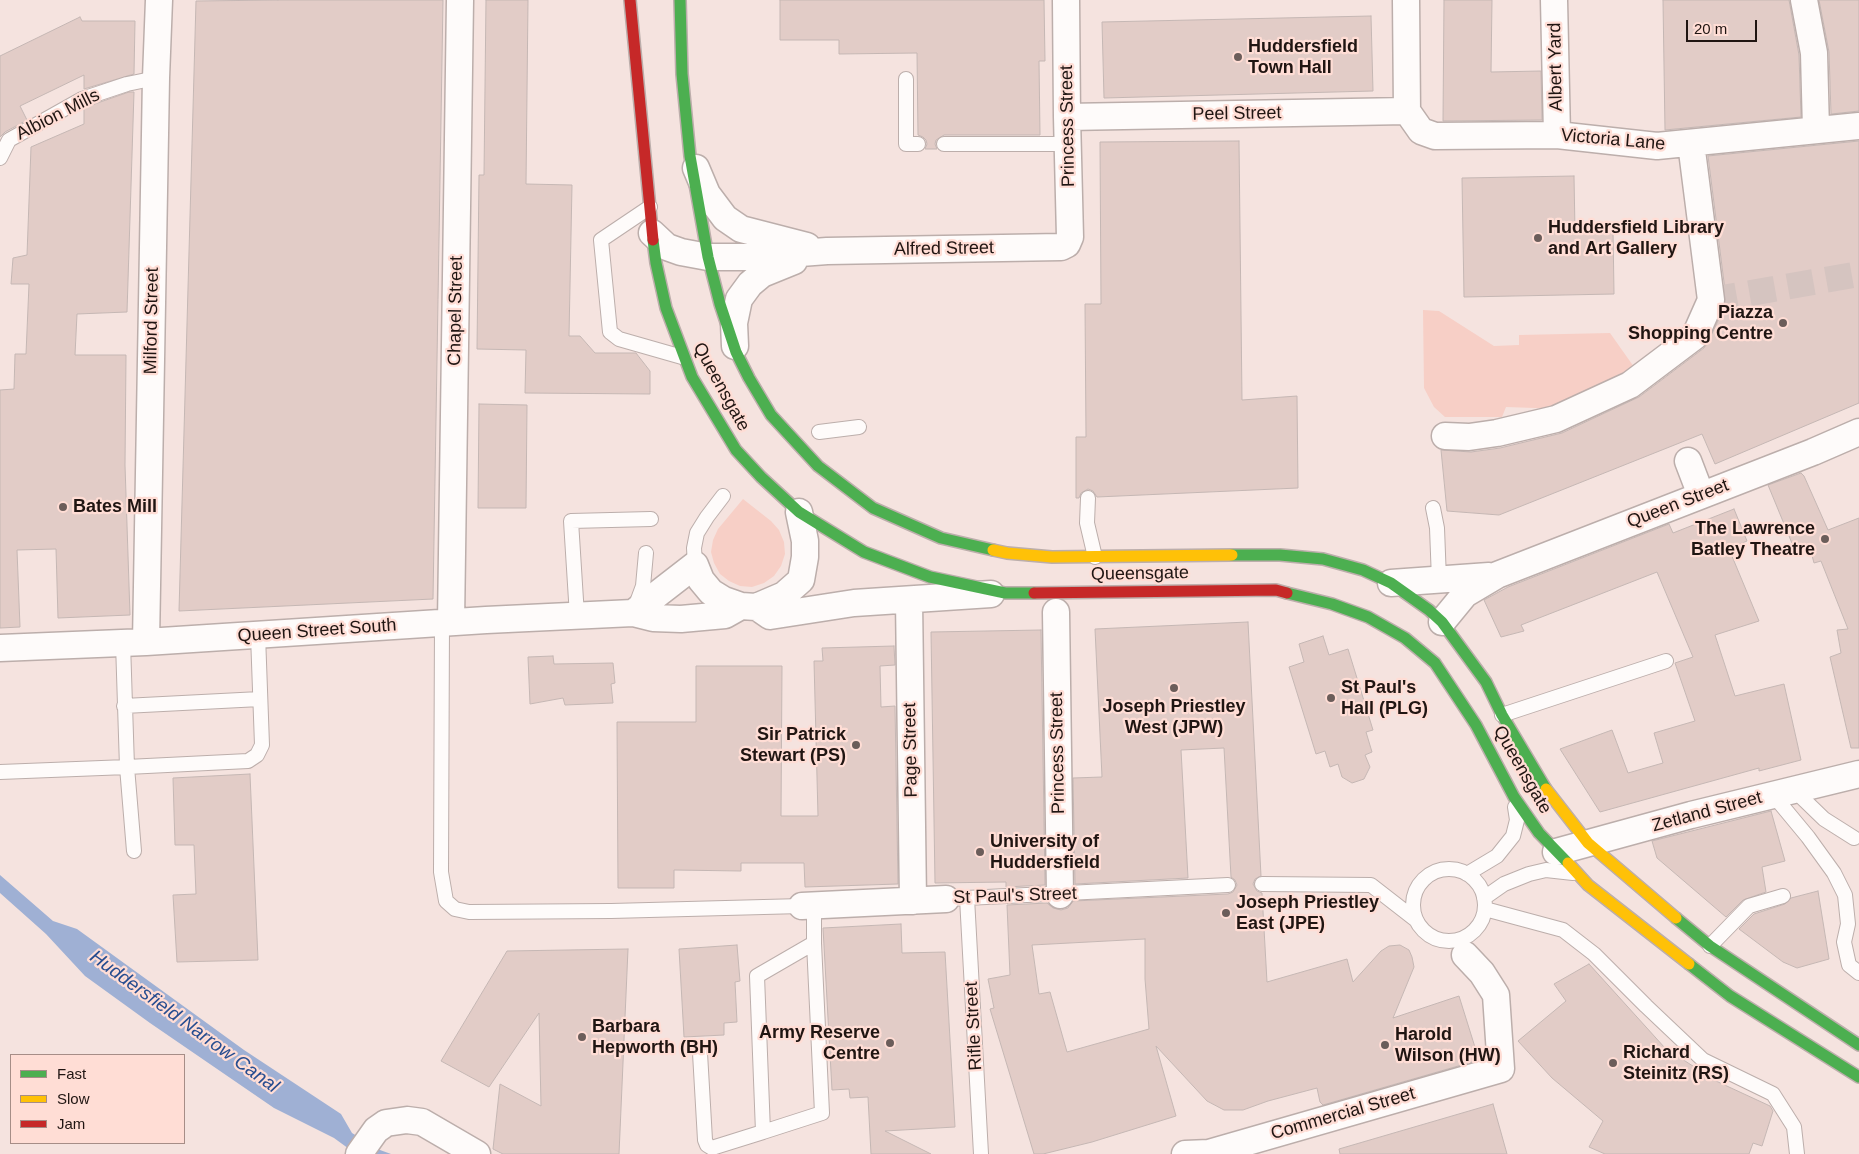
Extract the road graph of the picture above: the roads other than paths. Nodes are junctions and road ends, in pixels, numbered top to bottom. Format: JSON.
{"nodes":[{"id":1,"x":159,"y":0,"type":"edge"},
{"id":2,"x":460,"y":0,"type":"edge"},
{"id":3,"x":630,"y":0,"type":"edge"},
{"id":4,"x":680,"y":0,"type":"edge"},
{"id":5,"x":1066,"y":0,"type":"edge"},
{"id":6,"x":1406,"y":0,"type":"edge"},
{"id":7,"x":1554,"y":0,"type":"edge"},
{"id":8,"x":1804,"y":0,"type":"edge"},
{"id":9,"x":156,"y":78,"type":"junction"},
{"id":10,"x":906,"y":79,"type":"dead end"},
{"id":11,"x":1407,"y":111,"type":"junction"},
{"id":12,"x":1067,"y":116,"type":"junction"},
{"id":13,"x":1859,"y":126,"type":"edge"},
{"id":14,"x":1816,"y":130,"type":"junction"},
{"id":15,"x":1557,"y":134,"type":"junction"},
{"id":16,"x":918,"y":144,"type":"dead end"},
{"id":17,"x":944,"y":144,"type":"dead end"},
{"id":18,"x":1068,"y":144,"type":"junction"},
{"id":19,"x":1691,"y":144,"type":"junction"},
{"id":20,"x":690,"y":156,"type":"junction"},
{"id":21,"x":0,"y":158,"type":"edge"},
{"id":22,"x":650,"y":207,"type":"junction"},
{"id":23,"x":652,"y":233,"type":"junction"},
{"id":24,"x":1061,"y":247,"type":"joint"},
{"id":25,"x":827,"y":251,"type":"junction"},
{"id":26,"x":708,"y":257,"type":"junction"},
{"id":27,"x":736,"y":352,"type":"junction"},
{"id":28,"x":682,"y":357,"type":"junction"},
{"id":29,"x":859,"y":427,"type":"dead end"},
{"id":30,"x":819,"y":432,"type":"dead end"},
{"id":31,"x":1859,"y":432,"type":"edge"},
{"id":32,"x":1445,"y":436,"type":"dead end"},
{"id":33,"x":1688,"y":461,"type":"dead end"},
{"id":34,"x":1701,"y":495,"type":"junction"},
{"id":35,"x":724,"y":496,"type":"dead end"},
{"id":36,"x":1088,"y":498,"type":"dead end"},
{"id":37,"x":1433,"y":508,"type":"dead end"},
{"id":38,"x":799,"y":512,"type":"junction"},
{"id":39,"x":651,"y":519,"type":"dead end"},
{"id":40,"x":646,"y":553,"type":"dead end"},
{"id":41,"x":1095,"y":557,"type":"junction"},
{"id":42,"x":695,"y":565,"type":"junction"},
{"id":43,"x":1497,"y":575,"type":"junction"},
{"id":44,"x":801,"y":580,"type":"junction"},
{"id":45,"x":1440,"y":580,"type":"junction"},
{"id":46,"x":1392,"y":583,"type":"junction"},
{"id":47,"x":711,"y":592,"type":"junction"},
{"id":48,"x":1005,"y":593,"type":"junction"},
{"id":49,"x":909,"y":600,"type":"junction"},
{"id":50,"x":854,"y":603,"type":"junction"},
{"id":51,"x":749,"y":606,"type":"junction"},
{"id":52,"x":1056,"y":612,"type":"dead end"},
{"id":53,"x":643,"y":615,"type":"junction"},
{"id":54,"x":576,"y":616,"type":"junction"},
{"id":55,"x":447,"y":622,"type":"junction"},
{"id":56,"x":1442,"y":622,"type":"junction"},
{"id":57,"x":258,"y":635,"type":"junction"},
{"id":58,"x":135,"y":642,"type":"junction"},
{"id":59,"x":0,"y":648,"type":"edge"},
{"id":60,"x":1666,"y":661,"type":"dead end"},
{"id":61,"x":260,"y":699,"type":"junction"},
{"id":62,"x":124,"y":706,"type":"junction"},
{"id":63,"x":1502,"y":715,"type":"junction"},
{"id":64,"x":127,"y":767,"type":"junction"},
{"id":65,"x":0,"y":772,"type":"edge"},
{"id":66,"x":1859,"y":774,"type":"edge"},
{"id":67,"x":1793,"y":789,"type":"junction"},
{"id":68,"x":1764,"y":796,"type":"junction"},
{"id":69,"x":1514,"y":797,"type":"junction"},
{"id":70,"x":1854,"y":838,"type":"dead end"},
{"id":71,"x":1588,"y":843,"type":"junction"},
{"id":72,"x":134,"y":851,"type":"dead end"},
{"id":73,"x":1556,"y":852,"type":"junction"},
{"id":74,"x":1467,"y":874,"type":"junction"},
{"id":75,"x":1576,"y":874,"type":"junction"},
{"id":76,"x":1262,"y":884,"type":"dead end"},
{"id":77,"x":1228,"y":885,"type":"dead end"},
{"id":78,"x":1060,"y":895,"type":"junction"},
{"id":79,"x":1783,"y":896,"type":"dead end"},
{"id":80,"x":957,"y":899,"type":"junction"},
{"id":81,"x":913,"y":901,"type":"junction"},
{"id":82,"x":1485,"y":904,"type":"junction"},
{"id":83,"x":808,"y":905,"type":"junction"},
{"id":84,"x":1416,"y":920,"type":"junction"},
{"id":85,"x":814,"y":943,"type":"junction"},
{"id":86,"x":1710,"y":946,"type":"junction"},
{"id":87,"x":1464,"y":955,"type":"dead end"},
{"id":88,"x":1859,"y":973,"type":"edge"},
{"id":89,"x":1859,"y":1044,"type":"edge"},
{"id":90,"x":700,"y":1052,"type":"dead end"},
{"id":91,"x":1859,"y":1077,"type":"edge"},
{"id":92,"x":763,"y":1132,"type":"junction"},
{"id":93,"x":359,"y":1154,"type":"edge"},
{"id":94,"x":476,"y":1154,"type":"edge"},
{"id":95,"x":981,"y":1154,"type":"edge"},
{"id":96,"x":1185,"y":1154,"type":"edge"},
{"id":97,"x":1797,"y":1154,"type":"edge"}],
"edges":[{"from":1,"to":9,"type":"street","name":"Milford Street"},
{"from":2,"to":55,"type":"street","name":"Chapel Street"},
{"from":3,"to":22,"type":"highway","name":"Queensgate"},
{"from":4,"to":20,"type":"highway","name":"Queensgate"},
{"from":5,"to":12,"type":"street","name":"Princess Street"},
{"from":6,"to":11,"type":"street"},
{"from":7,"to":15,"type":"street","name":"Albert Yard"},
{"from":8,"to":14,"type":"street"},
{"from":9,"to":21,"type":"lane","name":"Albion Mills"},
{"from":9,"to":58,"type":"street","name":"Milford Street"},
{"from":10,"to":16,"type":"lane"},
{"from":11,"to":12,"type":"street","name":"Peel Street"},
{"from":11,"to":15,"type":"street","name":"Victoria Lane"},
{"from":12,"to":18,"type":"street","name":"Princess Street"},
{"from":13,"to":14,"type":"street","name":"Victoria Lane"},
{"from":14,"to":19,"type":"street","name":"Victoria Lane"},
{"from":15,"to":19,"type":"street","name":"Victoria Lane"},
{"from":17,"to":18,"type":"lane"},
{"from":18,"to":24,"type":"street","name":"Princess Street"},
{"from":19,"to":32,"type":"street"},
{"from":20,"to":25,"type":"street","name":"Alfred Street"},
{"from":20,"to":26,"type":"highway","name":"Queensgate"},
{"from":22,"to":23,"type":"highway","name":"Queensgate"},
{"from":22,"to":28,"type":"lane"},
{"from":23,"to":26,"type":"street","name":"Alfred Street"},
{"from":23,"to":28,"type":"highway","name":"Queensgate"},
{"from":24,"to":25,"type":"street","name":"Alfred Street"},
{"from":25,"to":26,"type":"street","name":"Alfred Street"},
{"from":25,"to":27,"type":"street","name":"Alfred Street"},
{"from":26,"to":27,"type":"highway","name":"Queensgate"},
{"from":27,"to":41,"type":"highway","name":"Queensgate"},
{"from":28,"to":38,"type":"highway","name":"Queensgate"},
{"from":29,"to":30,"type":"lane"},
{"from":31,"to":34,"type":"street","name":"Queen Street"},
{"from":33,"to":34,"type":"street"},
{"from":34,"to":43,"type":"street","name":"Queen Street"},
{"from":35,"to":42,"type":"lane"},
{"from":36,"to":41,"type":"lane"},
{"from":37,"to":45,"type":"lane"},
{"from":38,"to":44,"type":"street"},
{"from":38,"to":48,"type":"highway","name":"Queensgate"},
{"from":39,"to":54,"type":"lane"},
{"from":40,"to":53,"type":"lane"},
{"from":41,"to":46,"type":"highway","name":"Queensgate"},
{"from":42,"to":47,"type":"street"},
{"from":42,"to":53,"type":"street"},
{"from":43,"to":45,"type":"street","name":"Queen Street"},
{"from":43,"to":56,"type":"street","name":"Queen Street"},
{"from":44,"to":50,"type":"street"},
{"from":44,"to":51,"type":"street","name":"Queen Street South"},
{"from":45,"to":46,"type":"street","name":"Queen Street"},
{"from":46,"to":56,"type":"highway","name":"Queensgate"},
{"from":47,"to":51,"type":"street"},
{"from":47,"to":53,"type":"street","name":"Queen Street South"},
{"from":48,"to":49,"type":"street"},
{"from":48,"to":69,"type":"highway","name":"Queensgate"},
{"from":49,"to":50,"type":"street"},
{"from":49,"to":81,"type":"street","name":"Page Street"},
{"from":50,"to":51,"type":"street"},
{"from":51,"to":53,"type":"street","name":"Queen Street South"},
{"from":52,"to":78,"type":"street","name":"Princess Street"},
{"from":53,"to":54,"type":"street","name":"Queen Street South"},
{"from":54,"to":55,"type":"street","name":"Queen Street South"},
{"from":55,"to":57,"type":"street","name":"Queen Street South"},
{"from":55,"to":83,"type":"lane"},
{"from":56,"to":63,"type":"highway","name":"Queensgate"},
{"from":57,"to":58,"type":"street","name":"Queen Street South"},
{"from":57,"to":61,"type":"lane"},
{"from":58,"to":59,"type":"street","name":"Queen Street South"},
{"from":58,"to":62,"type":"lane"},
{"from":60,"to":63,"type":"lane"},
{"from":61,"to":62,"type":"lane"},
{"from":61,"to":64,"type":"lane"},
{"from":62,"to":64,"type":"lane"},
{"from":63,"to":71,"type":"highway","name":"Queensgate"},
{"from":64,"to":65,"type":"lane"},
{"from":64,"to":72,"type":"lane"},
{"from":66,"to":67,"type":"street","name":"Zetland Street"},
{"from":67,"to":68,"type":"street","name":"Zetland Street"},
{"from":67,"to":70,"type":"lane"},
{"from":68,"to":71,"type":"street","name":"Zetland Street"},
{"from":68,"to":88,"type":"lane"},
{"from":69,"to":73,"type":"highway","name":"Queensgate"},
{"from":69,"to":74,"type":"lane"},
{"from":71,"to":73,"type":"street","name":"Zetland Street"},
{"from":71,"to":86,"type":"highway","name":"Queensgate"},
{"from":73,"to":75,"type":"highway","name":"Queensgate"},
{"from":74,"to":82,"type":"lane"},
{"from":74,"to":84,"type":"lane"},
{"from":75,"to":82,"type":"lane"},
{"from":75,"to":91,"type":"highway","name":"Queensgate"},
{"from":76,"to":84,"type":"lane"},
{"from":77,"to":78,"type":"lane","name":"St Paul's Street"},
{"from":78,"to":80,"type":"lane","name":"St Paul's Street"},
{"from":79,"to":86,"type":"lane"},
{"from":80,"to":81,"type":"street","name":"St Paul's Street"},
{"from":80,"to":95,"type":"lane","name":"Rifle Street"},
{"from":81,"to":83,"type":"street","name":"St Paul's Street"},
{"from":82,"to":84,"type":"lane"},
{"from":82,"to":97,"type":"lane"},
{"from":83,"to":85,"type":"lane"},
{"from":85,"to":92,"type":"lane"},
{"from":85,"to":92,"type":"lane"},
{"from":86,"to":89,"type":"highway","name":"Queensgate"},
{"from":87,"to":96,"type":"street","name":"Commercial Street"},
{"from":90,"to":92,"type":"lane"},
{"from":93,"to":94,"type":"street"}]}
